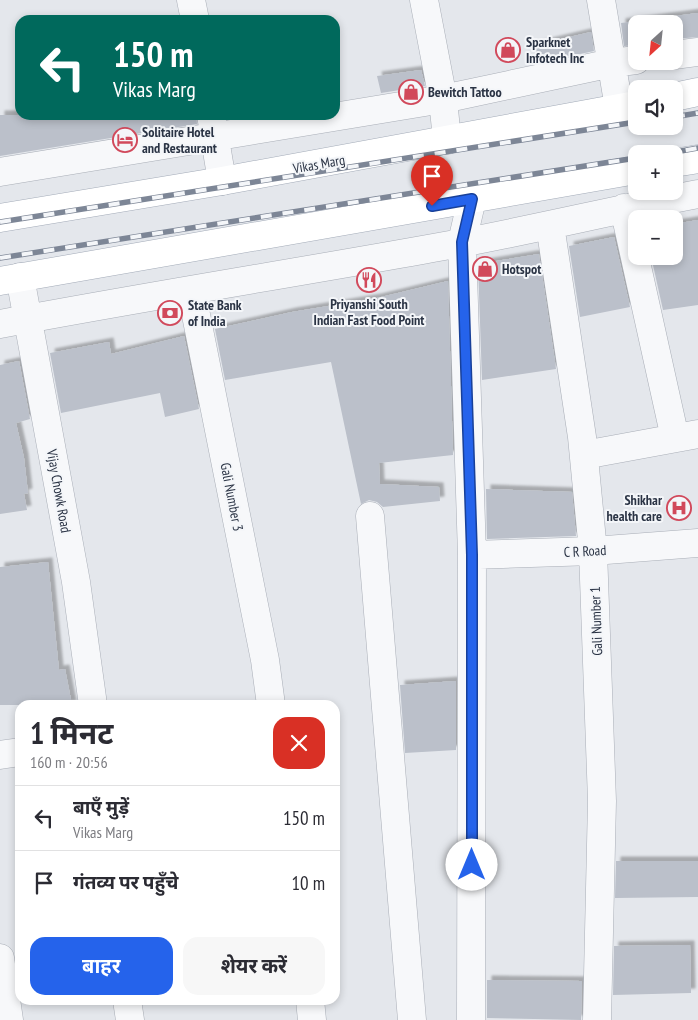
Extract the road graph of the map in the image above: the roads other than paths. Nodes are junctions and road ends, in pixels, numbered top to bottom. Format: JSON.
{"nodes":[{"id":1,"x":191,"y":0,"type":"edge"},
{"id":2,"x":424,"y":0,"type":"edge"},
{"id":3,"x":601,"y":0,"type":"edge"},
{"id":4,"x":194,"y":15,"type":"edge"},
{"id":5,"x":698,"y":52,"type":"edge"},
{"id":6,"x":683,"y":54,"type":"edge"},
{"id":7,"x":624,"y":62,"type":"edge"},
{"id":8,"x":698,"y":92,"type":"edge"},
{"id":9,"x":683,"y":95,"type":"edge"},
{"id":10,"x":443,"y":99,"type":"junction"},
{"id":11,"x":628,"y":106,"type":"edge"},
{"id":12,"x":340,"y":111,"type":"edge"},
{"id":13,"x":264,"y":120,"type":"edge"},
{"id":14,"x":213,"y":126,"type":"edge"},
{"id":15,"x":448,"y":140,"type":"junction"},
{"id":16,"x":698,"y":159,"type":"edge"},
{"id":17,"x":683,"y":162,"type":"edge"},
{"id":18,"x":628,"y":171,"type":"edge"},
{"id":19,"x":0,"y":172,"type":"edge"},
{"id":20,"x":222,"y":182,"type":"junction"},
{"id":21,"x":698,"y":194,"type":"edge"},
{"id":22,"x":472,"y":199,"type":"junction"},
{"id":23,"x":624,"y":208,"type":"junction"},
{"id":24,"x":0,"y":218,"type":"edge"},
{"id":25,"x":550,"y":225,"type":"junction"},
{"id":26,"x":462,"y":242,"type":"junction"},
{"id":27,"x":10,"y":279,"type":"edge"},
{"id":28,"x":191,"y":290,"type":"junction"},
{"id":29,"x":28,"y":319,"type":"junction"},
{"id":30,"x":0,"y":324,"type":"edge"},
{"id":31,"x":686,"y":436,"type":"edge"},
{"id":32,"x":584,"y":455,"type":"junction"},
{"id":33,"x":370,"y":516,"type":"dead end"},
{"id":34,"x":698,"y":543,"type":"edge"},
{"id":35,"x":593,"y":551,"type":"junction"},
{"id":36,"x":472,"y":555,"type":"junction"},
{"id":37,"x":92,"y":700,"type":"edge"},
{"id":38,"x":270,"y":700,"type":"edge"},
{"id":39,"x":15,"y":753,"type":"edge"},
{"id":40,"x":0,"y":755,"type":"edge"},
{"id":41,"x":5,"y":961,"type":"edge"},
{"id":42,"x":128,"y":1005,"type":"edge"},
{"id":43,"x":310,"y":1005,"type":"edge"},
{"id":44,"x":9,"y":1020,"type":"edge"},
{"id":45,"x":130,"y":1020,"type":"edge"},
{"id":46,"x":312,"y":1020,"type":"edge"},
{"id":47,"x":412,"y":1020,"type":"edge"},
{"id":48,"x":471,"y":1020,"type":"edge"},
{"id":49,"x":597,"y":1020,"type":"edge"}],
"edges":[{"from":1,"to":4,"type":"street"},
{"from":2,"to":10,"type":"street"},
{"from":3,"to":7,"type":"street"},
{"from":5,"to":6,"type":"street"},
{"from":7,"to":10,"type":"street"},
{"from":7,"to":11,"type":"street"},
{"from":8,"to":9,"type":"main road"},
{"from":10,"to":12,"type":"street"},
{"from":10,"to":15,"type":"street"},
{"from":11,"to":15,"type":"main road","name":"Vikas Marg"},
{"from":13,"to":14,"type":"street"},
{"from":14,"to":19,"type":"street"},
{"from":14,"to":20,"type":"street"},
{"from":15,"to":20,"type":"main road","name":"Vikas Marg"},
{"from":16,"to":17,"type":"main road"},
{"from":18,"to":22,"type":"main road"},
{"from":20,"to":24,"type":"main road","name":"Vikas Marg"},
{"from":21,"to":23,"type":"street"},
{"from":22,"to":26,"type":"street"},
{"from":22,"to":27,"type":"main road"},
{"from":23,"to":25,"type":"street"},
{"from":23,"to":31,"type":"street"},
{"from":25,"to":26,"type":"street"},
{"from":25,"to":32,"type":"street","name":"Gali Number 1"},
{"from":26,"to":28,"type":"street"},
{"from":26,"to":36,"type":"street"},
{"from":27,"to":29,"type":"street","name":"Vijay Chowk Road"},
{"from":28,"to":29,"type":"street"},
{"from":28,"to":38,"type":"street","name":"Gali Number 3"},
{"from":29,"to":30,"type":"street"},
{"from":29,"to":37,"type":"street","name":"Vijay Chowk Road"},
{"from":31,"to":32,"type":"street"},
{"from":32,"to":35,"type":"street","name":"Gali Number 1"},
{"from":33,"to":47,"type":"street"},
{"from":34,"to":35,"type":"street","name":"C R Road"},
{"from":35,"to":36,"type":"street","name":"C R Road"},
{"from":35,"to":49,"type":"street","name":"Gali Number 1"},
{"from":36,"to":48,"type":"street"},
{"from":39,"to":40,"type":"street"},
{"from":41,"to":44,"type":"street"},
{"from":42,"to":45,"type":"street"},
{"from":43,"to":46,"type":"street"}]}
